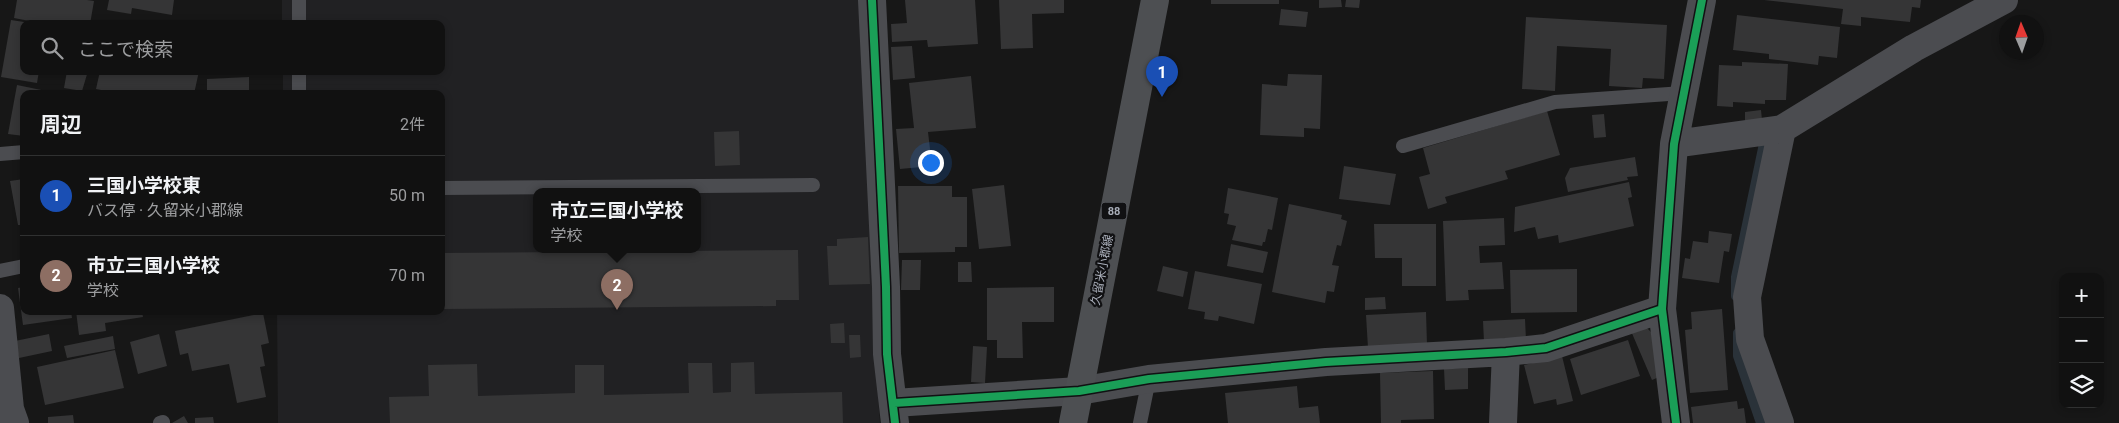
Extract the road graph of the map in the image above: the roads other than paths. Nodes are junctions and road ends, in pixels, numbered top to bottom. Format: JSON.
{"nodes":[{"id":1,"x":299,"y":0,"type":"edge"},
{"id":2,"x":872,"y":0,"type":"edge"},
{"id":3,"x":1156,"y":0,"type":"edge"},
{"id":4,"x":1702,"y":0,"type":"edge"},
{"id":5,"x":2004,"y":0,"type":"edge"},
{"id":6,"x":299,"y":20,"type":"edge"},
{"id":7,"x":299,"y":75,"type":"edge"},
{"id":8,"x":299,"y":90,"type":"edge"},
{"id":9,"x":1683,"y":94,"type":"junction"},
{"id":10,"x":1782,"y":128,"type":"junction"},
{"id":11,"x":1674,"y":144,"type":"junction"},
{"id":12,"x":1403,"y":146,"type":"dead end"},
{"id":13,"x":20,"y":152,"type":"edge"},
{"id":14,"x":0,"y":154,"type":"edge"},
{"id":15,"x":813,"y":184,"type":"dead end"},
{"id":16,"x":445,"y":188,"type":"edge"},
{"id":17,"x":20,"y":267,"type":"edge"},
{"id":18,"x":0,"y":271,"type":"edge"},
{"id":19,"x":0,"y":308,"type":"edge"},
{"id":20,"x":1662,"y":309,"type":"junction"},
{"id":21,"x":1506,"y":352,"type":"junction"},
{"id":22,"x":1149,"y":379,"type":"junction"},
{"id":23,"x":1079,"y":392,"type":"junction"},
{"id":24,"x":895,"y":413,"type":"edge"},
{"id":25,"x":15,"y":423,"type":"edge"},
{"id":26,"x":1073,"y":423,"type":"edge"},
{"id":27,"x":1140,"y":423,"type":"edge"},
{"id":28,"x":1503,"y":423,"type":"edge"},
{"id":29,"x":1676,"y":423,"type":"edge"},
{"id":30,"x":1780,"y":423,"type":"edge"}],
"edges":[{"from":1,"to":6,"type":"lane"},
{"from":2,"to":24,"type":"street"},
{"from":3,"to":23,"type":"main road","name":"久留米小郡線","number":"88"},
{"from":4,"to":9,"type":"street"},
{"from":5,"to":10,"type":"street"},
{"from":7,"to":8,"type":"lane"},
{"from":9,"to":11,"type":"street"},
{"from":9,"to":12,"type":"lane"},
{"from":10,"to":11,"type":"street"},
{"from":10,"to":30,"type":"street"},
{"from":11,"to":20,"type":"street"},
{"from":13,"to":14,"type":"lane"},
{"from":15,"to":16,"type":"lane"},
{"from":17,"to":18,"type":"lane"},
{"from":19,"to":25,"type":"street"},
{"from":20,"to":21,"type":"street"},
{"from":20,"to":29,"type":"street"},
{"from":21,"to":22,"type":"street"},
{"from":21,"to":28,"type":"street"},
{"from":22,"to":23,"type":"street"},
{"from":22,"to":27,"type":"lane"},
{"from":23,"to":24,"type":"street"},
{"from":23,"to":26,"type":"main road","name":"久留米小郡線","number":"88"}]}
